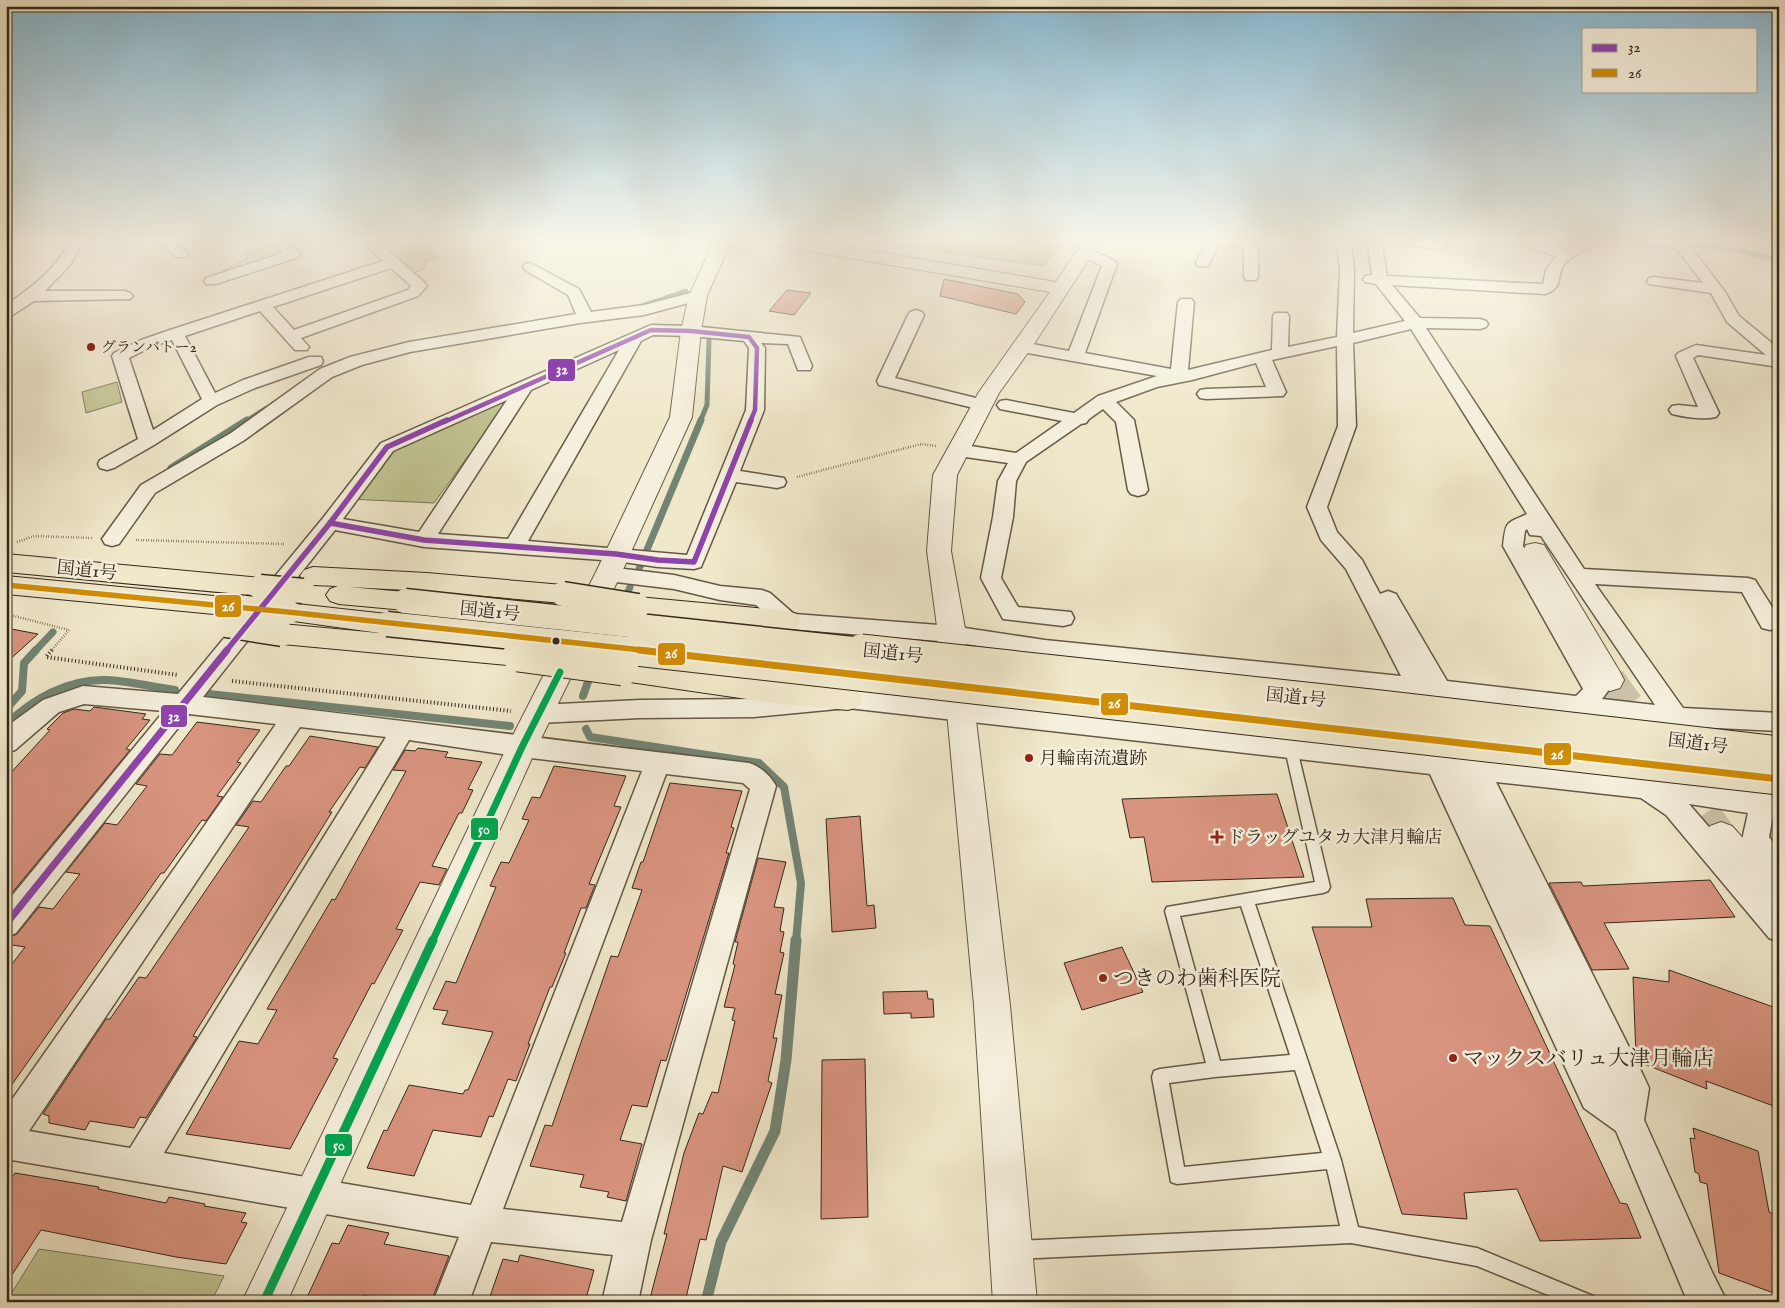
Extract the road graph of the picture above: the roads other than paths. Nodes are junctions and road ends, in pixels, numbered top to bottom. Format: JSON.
{"nodes":[{"id":1,"x":24,"y":300,"type":"edge"},
{"id":2,"x":278,"y":300,"type":"edge"},
{"id":3,"x":391,"y":300,"type":"edge"},
{"id":4,"x":578,"y":300,"type":"edge"},
{"id":5,"x":682,"y":300,"type":"edge"},
{"id":6,"x":697,"y":300,"type":"edge"},
{"id":7,"x":1052,"y":300,"type":"edge"},
{"id":8,"x":1096,"y":300,"type":"edge"},
{"id":9,"x":1346,"y":300,"type":"edge"},
{"id":10,"x":1397,"y":300,"type":"edge"},
{"id":11,"x":1721,"y":300,"type":"edge"},
{"id":12,"x":1186,"y":302,"type":"dead end"},
{"id":13,"x":263,"y":305,"type":"junction"},
{"id":14,"x":8,"y":309,"type":"edge"},
{"id":15,"x":916,"y":315,"type":"dead end"},
{"id":16,"x":1281,"y":316,"type":"dead end"},
{"id":17,"x":585,"y":317,"type":"junction"},
{"id":18,"x":1415,"y":323,"type":"junction"},
{"id":19,"x":1480,"y":324,"type":"dead end"},
{"id":20,"x":691,"y":330,"type":"junction"},
{"id":21,"x":176,"y":333,"type":"junction"},
{"id":22,"x":291,"y":336,"type":"junction"},
{"id":23,"x":749,"y":337,"type":"junction"},
{"id":24,"x":634,"y":338,"type":"junction"},
{"id":25,"x":1345,"y":340,"type":"junction"},
{"id":26,"x":1022,"y":347,"type":"junction"},
{"id":27,"x":1280,"y":353,"type":"junction"},
{"id":28,"x":1075,"y":356,"type":"junction"},
{"id":29,"x":1262,"y":357,"type":"junction"},
{"id":30,"x":1779,"y":360,"type":"edge"},
{"id":31,"x":804,"y":366,"type":"dead end"},
{"id":32,"x":320,"y":367,"type":"junction"},
{"id":33,"x":1179,"y":376,"type":"junction"},
{"id":34,"x":524,"y":387,"type":"junction"},
{"id":35,"x":1206,"y":394,"type":"dead end"},
{"id":36,"x":1104,"y":400,"type":"junction"},
{"id":37,"x":211,"y":401,"type":"junction"},
{"id":38,"x":994,"y":405,"type":"junction"},
{"id":39,"x":1678,"y":410,"type":"dead end"},
{"id":40,"x":1080,"y":419,"type":"junction"},
{"id":41,"x":148,"y":442,"type":"junction"},
{"id":42,"x":958,"y":450,"type":"junction"},
{"id":43,"x":1019,"y":460,"type":"junction"},
{"id":44,"x":107,"y":464,"type":"dead end"},
{"id":45,"x":729,"y":475,"type":"junction"},
{"id":46,"x":777,"y":482,"type":"road end"},
{"id":47,"x":1138,"y":490,"type":"dead end"},
{"id":48,"x":1539,"y":516,"type":"junction"},
{"id":49,"x":330,"y":523,"type":"junction"},
{"id":50,"x":1328,"y":535,"type":"junction"},
{"id":51,"x":112,"y":539,"type":"road end"},
{"id":52,"x":424,"y":540,"type":"junction"},
{"id":53,"x":514,"y":547,"type":"junction"},
{"id":54,"x":1535,"y":551,"type":"joint"},
{"id":55,"x":11,"y":552,"type":"edge"},
{"id":56,"x":618,"y":561,"type":"junction"},
{"id":57,"x":1578,"y":576,"type":"junction"},
{"id":58,"x":308,"y":583,"type":"junction"},
{"id":59,"x":15,"y":586,"type":"edge"},
{"id":60,"x":1063,"y":618,"type":"dead end"},
{"id":61,"x":788,"y":621,"type":"junction"},
{"id":62,"x":1770,"y":622,"type":"dead end"},
{"id":63,"x":284,"y":623,"type":"junction"},
{"id":64,"x":952,"y":634,"type":"junction"},
{"id":65,"x":1405,"y":678,"type":"junction"},
{"id":66,"x":1610,"y":680,"type":"tunnel mouth"},
{"id":67,"x":1440,"y":689,"type":"junction"},
{"id":68,"x":848,"y":699,"type":"junction"},
{"id":69,"x":182,"y":704,"type":"junction"},
{"id":70,"x":1581,"y":706,"type":"junction"},
{"id":71,"x":961,"y":712,"type":"junction"},
{"id":72,"x":539,"y":714,"type":"junction"},
{"id":73,"x":1676,"y":717,"type":"junction"},
{"id":74,"x":293,"y":718,"type":"junction"},
{"id":75,"x":1779,"y":722,"type":"edge"},
{"id":76,"x":403,"y":730,"type":"junction"},
{"id":77,"x":6,"y":743,"type":"edge"},
{"id":78,"x":522,"y":747,"type":"junction"},
{"id":79,"x":1291,"y":749,"type":"junction"},
{"id":80,"x":1779,"y":752,"type":"edge"},
{"id":81,"x":658,"y":762,"type":"junction"},
{"id":82,"x":1438,"y":765,"type":"junction"},
{"id":83,"x":1470,"y":775,"type":"junction"},
{"id":84,"x":1779,"y":779,"type":"edge"},
{"id":85,"x":1645,"y":788,"type":"junction"},
{"id":86,"x":1771,"y":805,"type":"edge"},
{"id":87,"x":1721,"y":836,"type":"tunnel mouth"},
{"id":88,"x":1779,"y":870,"type":"edge"},
{"id":89,"x":1246,"y":899,"type":"junction"},
{"id":90,"x":1779,"y":903,"type":"edge"},
{"id":91,"x":6,"y":924,"type":"edge"},
{"id":92,"x":1779,"y":930,"type":"edge"},
{"id":93,"x":1300,"y":1062,"type":"junction"},
{"id":94,"x":1215,"y":1069,"type":"junction"},
{"id":95,"x":1628,"y":1121,"type":"junction"},
{"id":96,"x":6,"y":1136,"type":"edge"},
{"id":97,"x":6,"y":1142,"type":"edge"},
{"id":98,"x":1333,"y":1160,"type":"junction"},
{"id":99,"x":138,"y":1166,"type":"junction"},
{"id":100,"x":315,"y":1196,"type":"junction"},
{"id":101,"x":481,"y":1224,"type":"junction"},
{"id":102,"x":1351,"y":1234,"type":"junction"},
{"id":103,"x":634,"y":1240,"type":"junction"},
{"id":104,"x":1012,"y":1250,"type":"junction"},
{"id":105,"x":264,"y":1302,"type":"edge"},
{"id":106,"x":450,"y":1302,"type":"edge"},
{"id":107,"x":620,"y":1302,"type":"edge"},
{"id":108,"x":1015,"y":1302,"type":"edge"},
{"id":109,"x":1587,"y":1302,"type":"edge"},
{"id":110,"x":1709,"y":1302,"type":"edge"}],
"edges":[{"from":1,"to":14,"type":"street"},
{"from":2,"to":13,"type":"street"},
{"from":3,"to":22,"type":"street"},
{"from":4,"to":17,"type":"street"},
{"from":5,"to":17,"type":"street"},
{"from":6,"to":20,"type":"street"},
{"from":7,"to":26,"type":"street"},
{"from":8,"to":28,"type":"street"},
{"from":9,"to":25,"type":"street"},
{"from":10,"to":18,"type":"street"},
{"from":11,"to":30,"type":"street"},
{"from":12,"to":33,"type":"street"},
{"from":13,"to":21,"type":"street"},
{"from":13,"to":22,"type":"street"},
{"from":15,"to":38,"type":"street"},
{"from":16,"to":27,"type":"street"},
{"from":17,"to":32,"type":"street"},
{"from":18,"to":19,"type":"street"},
{"from":18,"to":25,"type":"street"},
{"from":18,"to":48,"type":"street"},
{"from":20,"to":23,"type":"street"},
{"from":20,"to":24,"type":"street"},
{"from":20,"to":56,"type":"street"},
{"from":21,"to":37,"type":"street"},
{"from":21,"to":41,"type":"street"},
{"from":22,"to":32,"type":"street"},
{"from":23,"to":31,"type":"street"},
{"from":23,"to":45,"type":"street"},
{"from":24,"to":34,"type":"street"},
{"from":24,"to":53,"type":"street"},
{"from":25,"to":27,"type":"street"},
{"from":25,"to":50,"type":"street"},
{"from":26,"to":28,"type":"street"},
{"from":26,"to":38,"type":"street"},
{"from":27,"to":29,"type":"street"},
{"from":28,"to":33,"type":"street"},
{"from":29,"to":33,"type":"street"},
{"from":29,"to":35,"type":"street"},
{"from":30,"to":39,"type":"street"},
{"from":32,"to":37,"type":"street"},
{"from":32,"to":51,"type":"street"},
{"from":33,"to":36,"type":"street"},
{"from":34,"to":49,"type":"street"},
{"from":34,"to":52,"type":"street"},
{"from":36,"to":40,"type":"street"},
{"from":36,"to":47,"type":"street"},
{"from":37,"to":41,"type":"street"},
{"from":38,"to":40,"type":"street"},
{"from":38,"to":42,"type":"street"},
{"from":40,"to":43,"type":"street"},
{"from":41,"to":44,"type":"street"},
{"from":42,"to":43,"type":"street"},
{"from":42,"to":64,"type":"street"},
{"from":43,"to":60,"type":"street"},
{"from":45,"to":46,"type":"street"},
{"from":45,"to":56,"type":"street"},
{"from":48,"to":54,"type":"street"},
{"from":48,"to":57,"type":"street"},
{"from":48,"to":70,"type":"street"},
{"from":49,"to":52,"type":"street"},
{"from":49,"to":69,"type":"street"},
{"from":50,"to":65,"type":"street"},
{"from":50,"to":67,"type":"street"},
{"from":52,"to":53,"type":"street"},
{"from":53,"to":56,"type":"street"},
{"from":54,"to":66,"type":"street"},
{"from":55,"to":58,"type":"highway","name":"国道1号","bridge":true},
{"from":56,"to":61,"type":"street"},
{"from":56,"to":72,"type":"street"},
{"from":57,"to":62,"type":"street"},
{"from":57,"to":73,"type":"street"},
{"from":58,"to":61,"type":"highway","bridge":true},
{"from":58,"to":80,"type":"highway","name":"国道1号","bridge":true},
{"from":59,"to":63,"type":"highway","bridge":true},
{"from":61,"to":64,"type":"street"},
{"from":63,"to":68,"type":"highway","bridge":true},
{"from":63,"to":84,"type":"highway","name":"国道1号","bridge":true},
{"from":64,"to":65,"type":"street"},
{"from":64,"to":71,"type":"street"},
{"from":65,"to":67,"type":"street"},
{"from":67,"to":70,"type":"street"},
{"from":68,"to":71,"type":"street"},
{"from":68,"to":72,"type":"street"},
{"from":69,"to":74,"type":"street"},
{"from":69,"to":77,"type":"street"},
{"from":69,"to":91,"type":"street"},
{"from":70,"to":73,"type":"street"},
{"from":71,"to":79,"type":"street"},
{"from":71,"to":104,"type":"street"},
{"from":72,"to":78,"type":"street"},
{"from":73,"to":75,"type":"street"},
{"from":74,"to":76,"type":"street"},
{"from":74,"to":96,"type":"street"},
{"from":76,"to":78,"type":"street"},
{"from":76,"to":99,"type":"street"},
{"from":78,"to":81,"type":"street"},
{"from":78,"to":100,"type":"street"},
{"from":79,"to":82,"type":"street"},
{"from":79,"to":89,"type":"lane"},
{"from":81,"to":101,"type":"street"},
{"from":81,"to":103,"type":"street"},
{"from":82,"to":83,"type":"street"},
{"from":82,"to":95,"type":"street"},
{"from":83,"to":85,"type":"street"},
{"from":83,"to":95,"type":"street"},
{"from":85,"to":86,"type":"street"},
{"from":85,"to":92,"type":"street"},
{"from":86,"to":88,"type":"street"},
{"from":87,"to":90,"type":"street"},
{"from":89,"to":93,"type":"lane"},
{"from":89,"to":94,"type":"lane"},
{"from":93,"to":94,"type":"lane"},
{"from":93,"to":98,"type":"lane"},
{"from":94,"to":98,"type":"lane"},
{"from":95,"to":110,"type":"street"},
{"from":97,"to":99,"type":"street"},
{"from":98,"to":102,"type":"lane"},
{"from":99,"to":100,"type":"street"},
{"from":100,"to":101,"type":"street"},
{"from":100,"to":105,"type":"street"},
{"from":101,"to":103,"type":"street"},
{"from":101,"to":106,"type":"street"},
{"from":102,"to":104,"type":"lane"},
{"from":102,"to":109,"type":"lane"},
{"from":103,"to":107,"type":"street"},
{"from":104,"to":108,"type":"street"}]}
